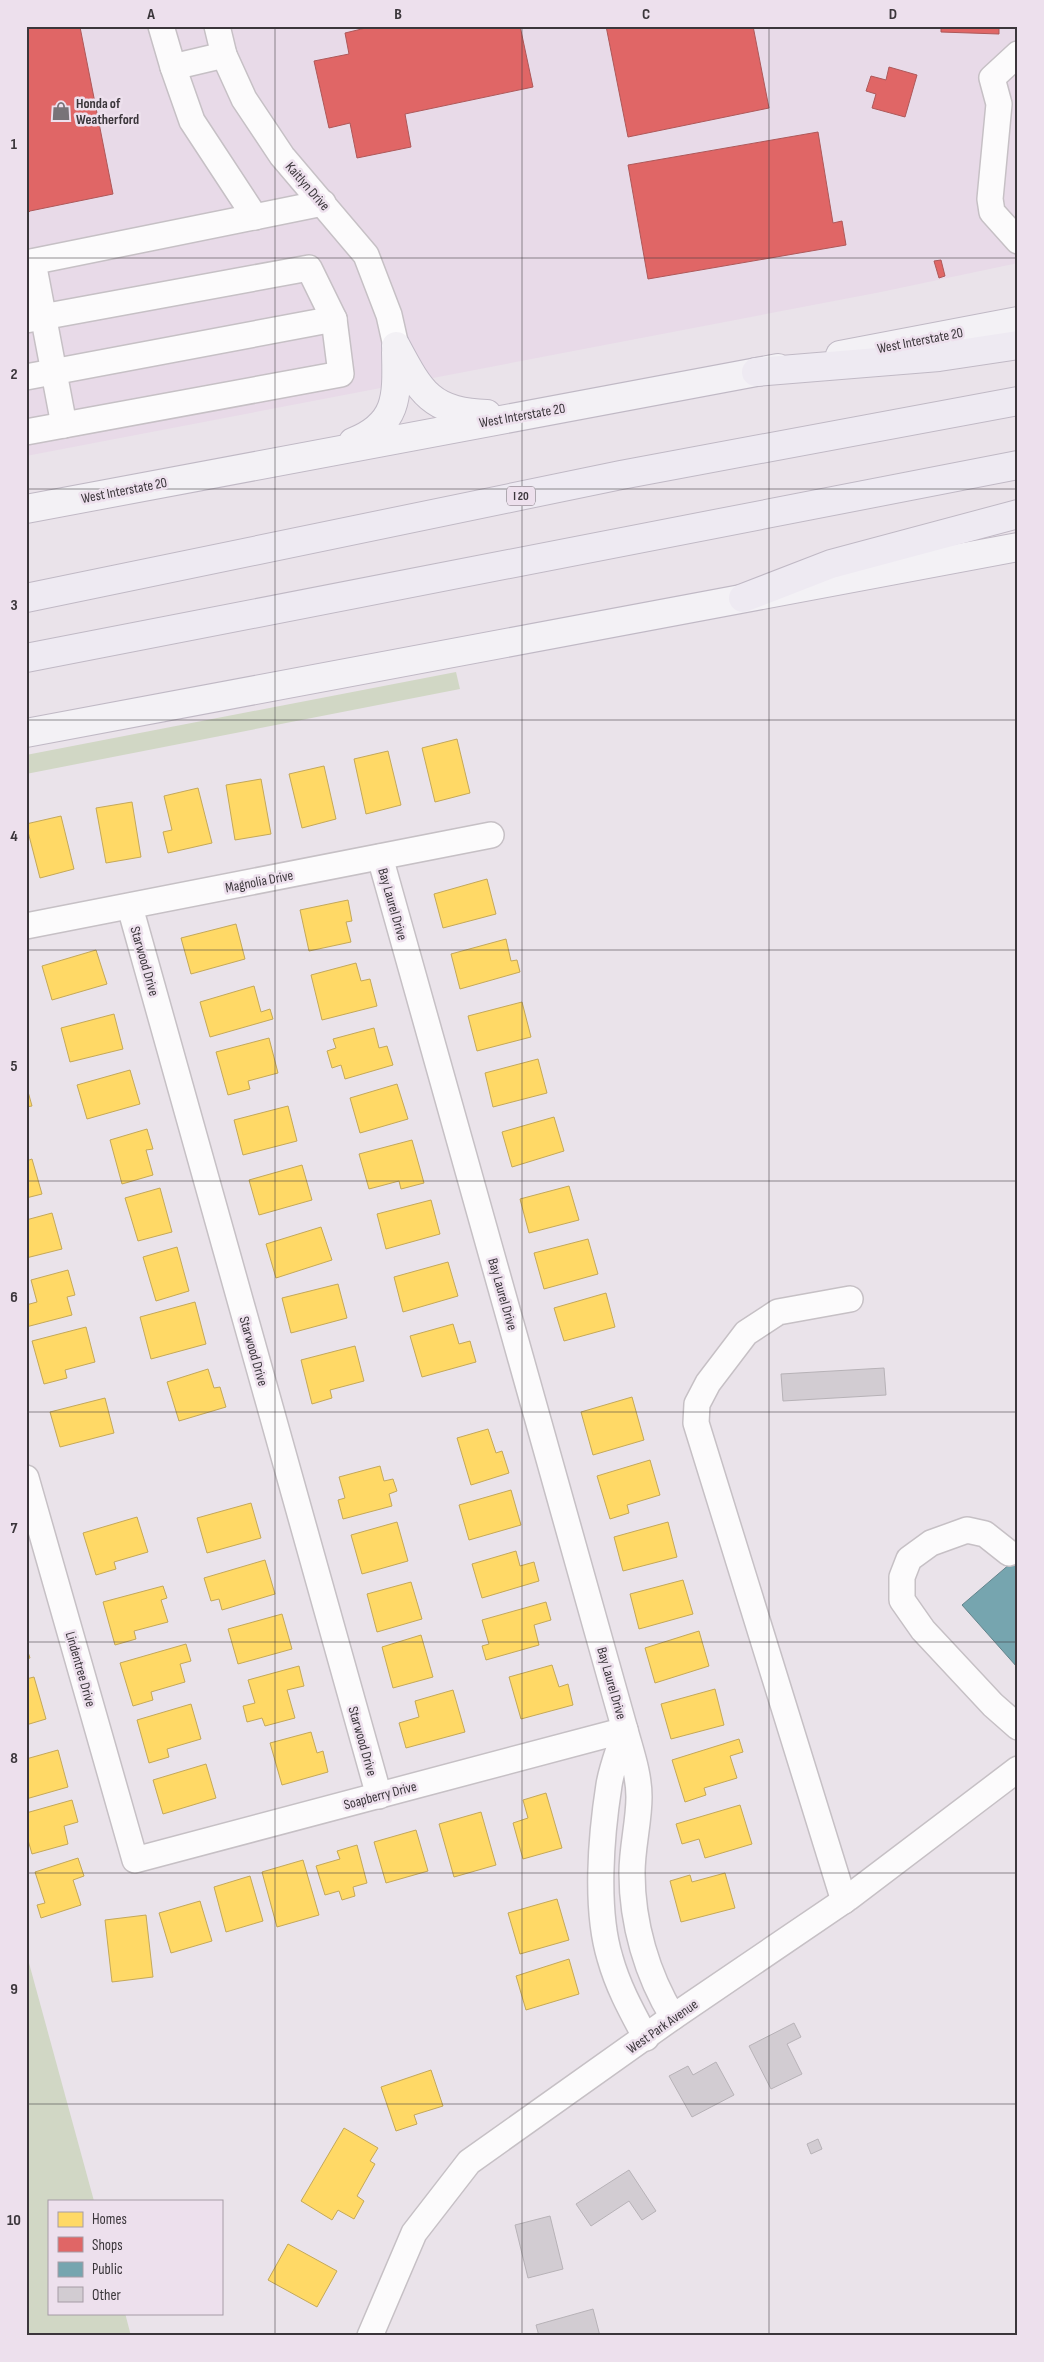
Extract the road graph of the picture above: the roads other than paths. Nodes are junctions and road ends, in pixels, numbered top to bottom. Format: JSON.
{"nodes":[{"id":1,"x":161,"y":26,"type":"edge"},
{"id":2,"x":217,"y":26,"type":"edge"},
{"id":3,"x":1018,"y":54,"type":"edge"},
{"id":4,"x":224,"y":55,"type":"junction"},
{"id":5,"x":173,"y":67,"type":"junction"},
{"id":6,"x":323,"y":203,"type":"junction"},
{"id":7,"x":255,"y":217,"type":"junction"},
{"id":8,"x":1018,"y":241,"type":"edge"},
{"id":9,"x":29,"y":262,"type":"edge"},
{"id":10,"x":35,"y":318,"type":"edge"},
{"id":11,"x":334,"y":319,"type":"junction"},
{"id":12,"x":1018,"y":321,"type":"edge"},
{"id":13,"x":1018,"y":345,"type":"edge"},
{"id":14,"x":396,"y":346,"type":"junction"},
{"id":15,"x":54,"y":372,"type":"junction"},
{"id":16,"x":756,"y":372,"type":"junction"},
{"id":17,"x":26,"y":377,"type":"edge"},
{"id":18,"x":1018,"y":401,"type":"edge"},
{"id":19,"x":526,"y":415,"type":"junction"},
{"id":20,"x":64,"y":425,"type":"junction"},
{"id":21,"x":26,"y":432,"type":"edge"},
{"id":22,"x":323,"y":453,"type":"junction"},
{"id":23,"x":1018,"y":465,"type":"edge"},
{"id":24,"x":26,"y":509,"type":"edge"},
{"id":25,"x":1018,"y":514,"type":"edge"},
{"id":26,"x":1017,"y":552,"type":"edge"},
{"id":27,"x":26,"y":598,"type":"edge"},
{"id":28,"x":743,"y":598,"type":"junction"},
{"id":29,"x":26,"y":658,"type":"edge"},
{"id":30,"x":26,"y":732,"type":"edge"},
{"id":31,"x":491,"y":835,"type":"dead end"},
{"id":32,"x":380,"y":857,"type":"junction"},
{"id":33,"x":130,"y":907,"type":"junction"},
{"id":34,"x":26,"y":926,"type":"edge"},
{"id":35,"x":850,"y":1299,"type":"dead end"},
{"id":36,"x":26,"y":1478,"type":"edge"},
{"id":37,"x":1009,"y":1553,"type":"dead end"},
{"id":38,"x":1018,"y":1727,"type":"edge"},
{"id":39,"x":625,"y":1730,"type":"junction"},
{"id":40,"x":1018,"y":1769,"type":"edge"},
{"id":41,"x":379,"y":1796,"type":"junction"},
{"id":42,"x":135,"y":1860,"type":"joint"},
{"id":43,"x":601,"y":1871,"type":"junction"},
{"id":44,"x":632,"y":1872,"type":"junction"},
{"id":45,"x":844,"y":1901,"type":"junction"},
{"id":46,"x":673,"y":2017,"type":"junction"},
{"id":47,"x":646,"y":2038,"type":"junction"},
{"id":48,"x":370,"y":2336,"type":"edge"}],
"edges":[{"from":1,"to":5,"type":"street"},
{"from":2,"to":4,"type":"street","name":"Kaitlyn Drive"},
{"from":3,"to":8,"type":"street"},
{"from":4,"to":5,"type":"street"},
{"from":4,"to":6,"type":"street","name":"Kaitlyn Drive"},
{"from":5,"to":7,"type":"street"},
{"from":6,"to":7,"type":"street"},
{"from":6,"to":14,"type":"street","name":"Kaitlyn Drive"},
{"from":7,"to":9,"type":"street"},
{"from":9,"to":10,"type":"street"},
{"from":10,"to":11,"type":"street"},
{"from":10,"to":15,"type":"street"},
{"from":11,"to":15,"type":"street"},
{"from":11,"to":20,"type":"street"},
{"from":12,"to":16,"type":"main road","name":"West Interstate 20"},
{"from":13,"to":16,"type":"highway"},
{"from":14,"to":19,"type":"main road","name":"Kaitlyn Drive"},
{"from":14,"to":22,"type":"main road","name":"Kaitlyn Drive"},
{"from":15,"to":17,"type":"street"},
{"from":15,"to":20,"type":"street"},
{"from":16,"to":19,"type":"main road","name":"West Interstate 20"},
{"from":18,"to":27,"type":"highway","number":"I 20"},
{"from":19,"to":22,"type":"main road","name":"West Interstate 20"},
{"from":20,"to":21,"type":"street"},
{"from":22,"to":24,"type":"main road","name":"West Interstate 20"},
{"from":23,"to":29,"type":"highway"},
{"from":25,"to":28,"type":"highway"},
{"from":26,"to":28,"type":"main road"},
{"from":28,"to":30,"type":"main road"},
{"from":31,"to":32,"type":"street","name":"Magnolia Drive"},
{"from":32,"to":33,"type":"street","name":"Magnolia Drive"},
{"from":32,"to":39,"type":"street","name":"Bay Laurel Drive"},
{"from":33,"to":34,"type":"street","name":"Magnolia Drive"},
{"from":33,"to":41,"type":"street","name":"Starwood Drive"},
{"from":35,"to":45,"type":"street"},
{"from":36,"to":42,"type":"street","name":"Lindentree Drive"},
{"from":37,"to":38,"type":"street"},
{"from":39,"to":41,"type":"street","name":"Soapberry Drive"},
{"from":39,"to":43,"type":"street","name":"Bay Laurel Drive"},
{"from":39,"to":44,"type":"street","name":"Bay Laurel Drive"},
{"from":40,"to":45,"type":"street","name":"West Park Avenue"},
{"from":41,"to":42,"type":"street","name":"Soapberry Drive"},
{"from":43,"to":44,"type":"street"},
{"from":43,"to":47,"type":"street","name":"Bay Laurel Drive"},
{"from":44,"to":46,"type":"street","name":"Bay Laurel Drive"},
{"from":45,"to":46,"type":"street","name":"West Park Avenue"},
{"from":46,"to":47,"type":"street","name":"West Park Avenue"},
{"from":47,"to":48,"type":"street","name":"West Park Avenue"}]}
